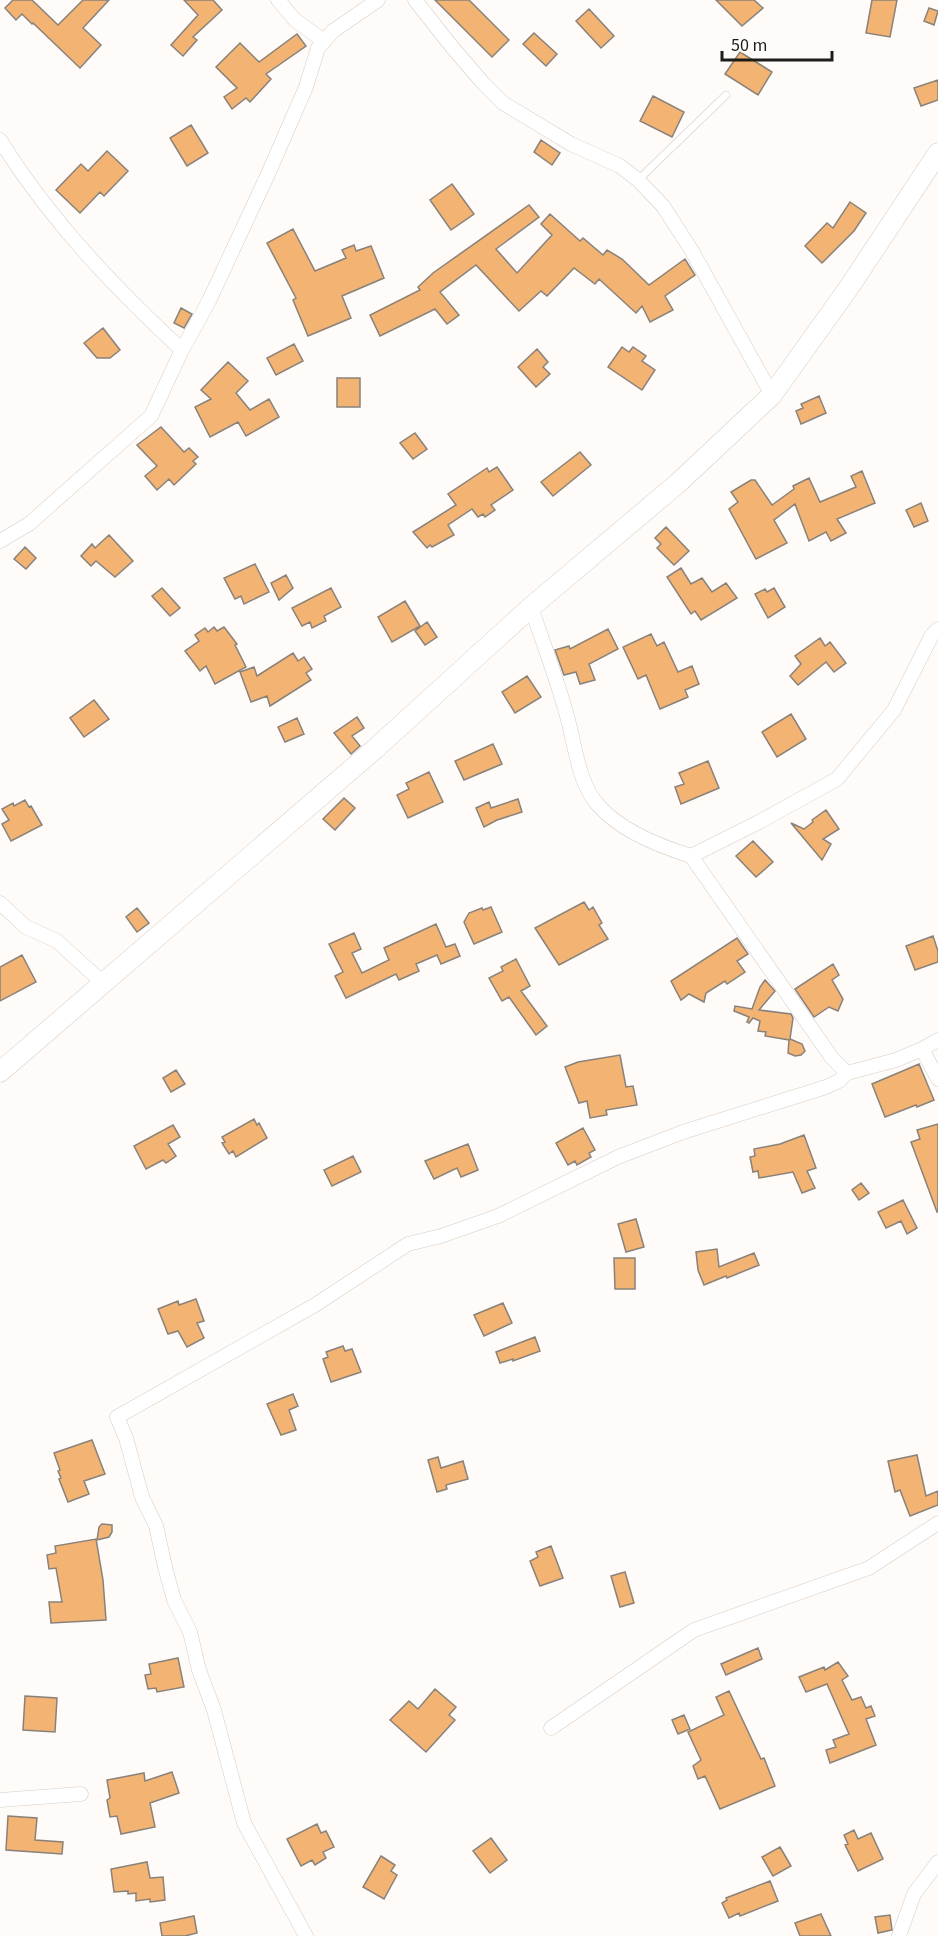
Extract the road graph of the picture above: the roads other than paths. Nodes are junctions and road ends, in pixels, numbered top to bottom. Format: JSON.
{"nodes":[{"id":1,"x":278,"y":0,"type":"edge"},
{"id":2,"x":378,"y":0,"type":"edge"},
{"id":3,"x":415,"y":0,"type":"edge"},
{"id":4,"x":324,"y":41,"type":"junction"},
{"id":5,"x":726,"y":95,"type":"dead end"},
{"id":6,"x":0,"y":140,"type":"edge"},
{"id":7,"x":938,"y":153,"type":"edge"},
{"id":8,"x":638,"y":180,"type":"junction"},
{"id":9,"x":182,"y":350,"type":"junction"},
{"id":10,"x":772,"y":395,"type":"junction"},
{"id":11,"x":1,"y":539,"type":"edge"},
{"id":12,"x":531,"y":607,"type":"junction"},
{"id":13,"x":938,"y":628,"type":"edge"},
{"id":14,"x":691,"y":856,"type":"junction"},
{"id":15,"x":0,"y":903,"type":"edge"},
{"id":16,"x":103,"y":983,"type":"junction"},
{"id":17,"x":938,"y":1040,"type":"edge"},
{"id":18,"x":921,"y":1049,"type":"junction"},
{"id":19,"x":0,"y":1072,"type":"edge"},
{"id":20,"x":847,"y":1073,"type":"junction"},
{"id":21,"x":938,"y":1080,"type":"edge"},
{"id":22,"x":938,"y":1523,"type":"edge"},
{"id":23,"x":551,"y":1728,"type":"dead end"},
{"id":24,"x":81,"y":1794,"type":"dead end"},
{"id":25,"x":0,"y":1800,"type":"edge"},
{"id":26,"x":938,"y":1862,"type":"edge"},
{"id":27,"x":306,"y":1936,"type":"edge"},
{"id":28,"x":899,"y":1936,"type":"edge"}],
"edges":[{"from":1,"to":4,"type":"street"},
{"from":2,"to":4,"type":"street"},
{"from":3,"to":8,"type":"street"},
{"from":4,"to":9,"type":"street"},
{"from":5,"to":8,"type":"lane"},
{"from":6,"to":9,"type":"street"},
{"from":7,"to":10,"type":"street"},
{"from":8,"to":10,"type":"street"},
{"from":9,"to":11,"type":"street"},
{"from":10,"to":12,"type":"street"},
{"from":12,"to":14,"type":"street"},
{"from":12,"to":16,"type":"street"},
{"from":13,"to":14,"type":"street"},
{"from":14,"to":20,"type":"street"},
{"from":15,"to":16,"type":"street"},
{"from":16,"to":19,"type":"street"},
{"from":17,"to":18,"type":"street"},
{"from":18,"to":20,"type":"street"},
{"from":18,"to":21,"type":"street"},
{"from":20,"to":27,"type":"street"},
{"from":22,"to":23,"type":"street"},
{"from":24,"to":25,"type":"street"},
{"from":26,"to":28,"type":"street"}]}
